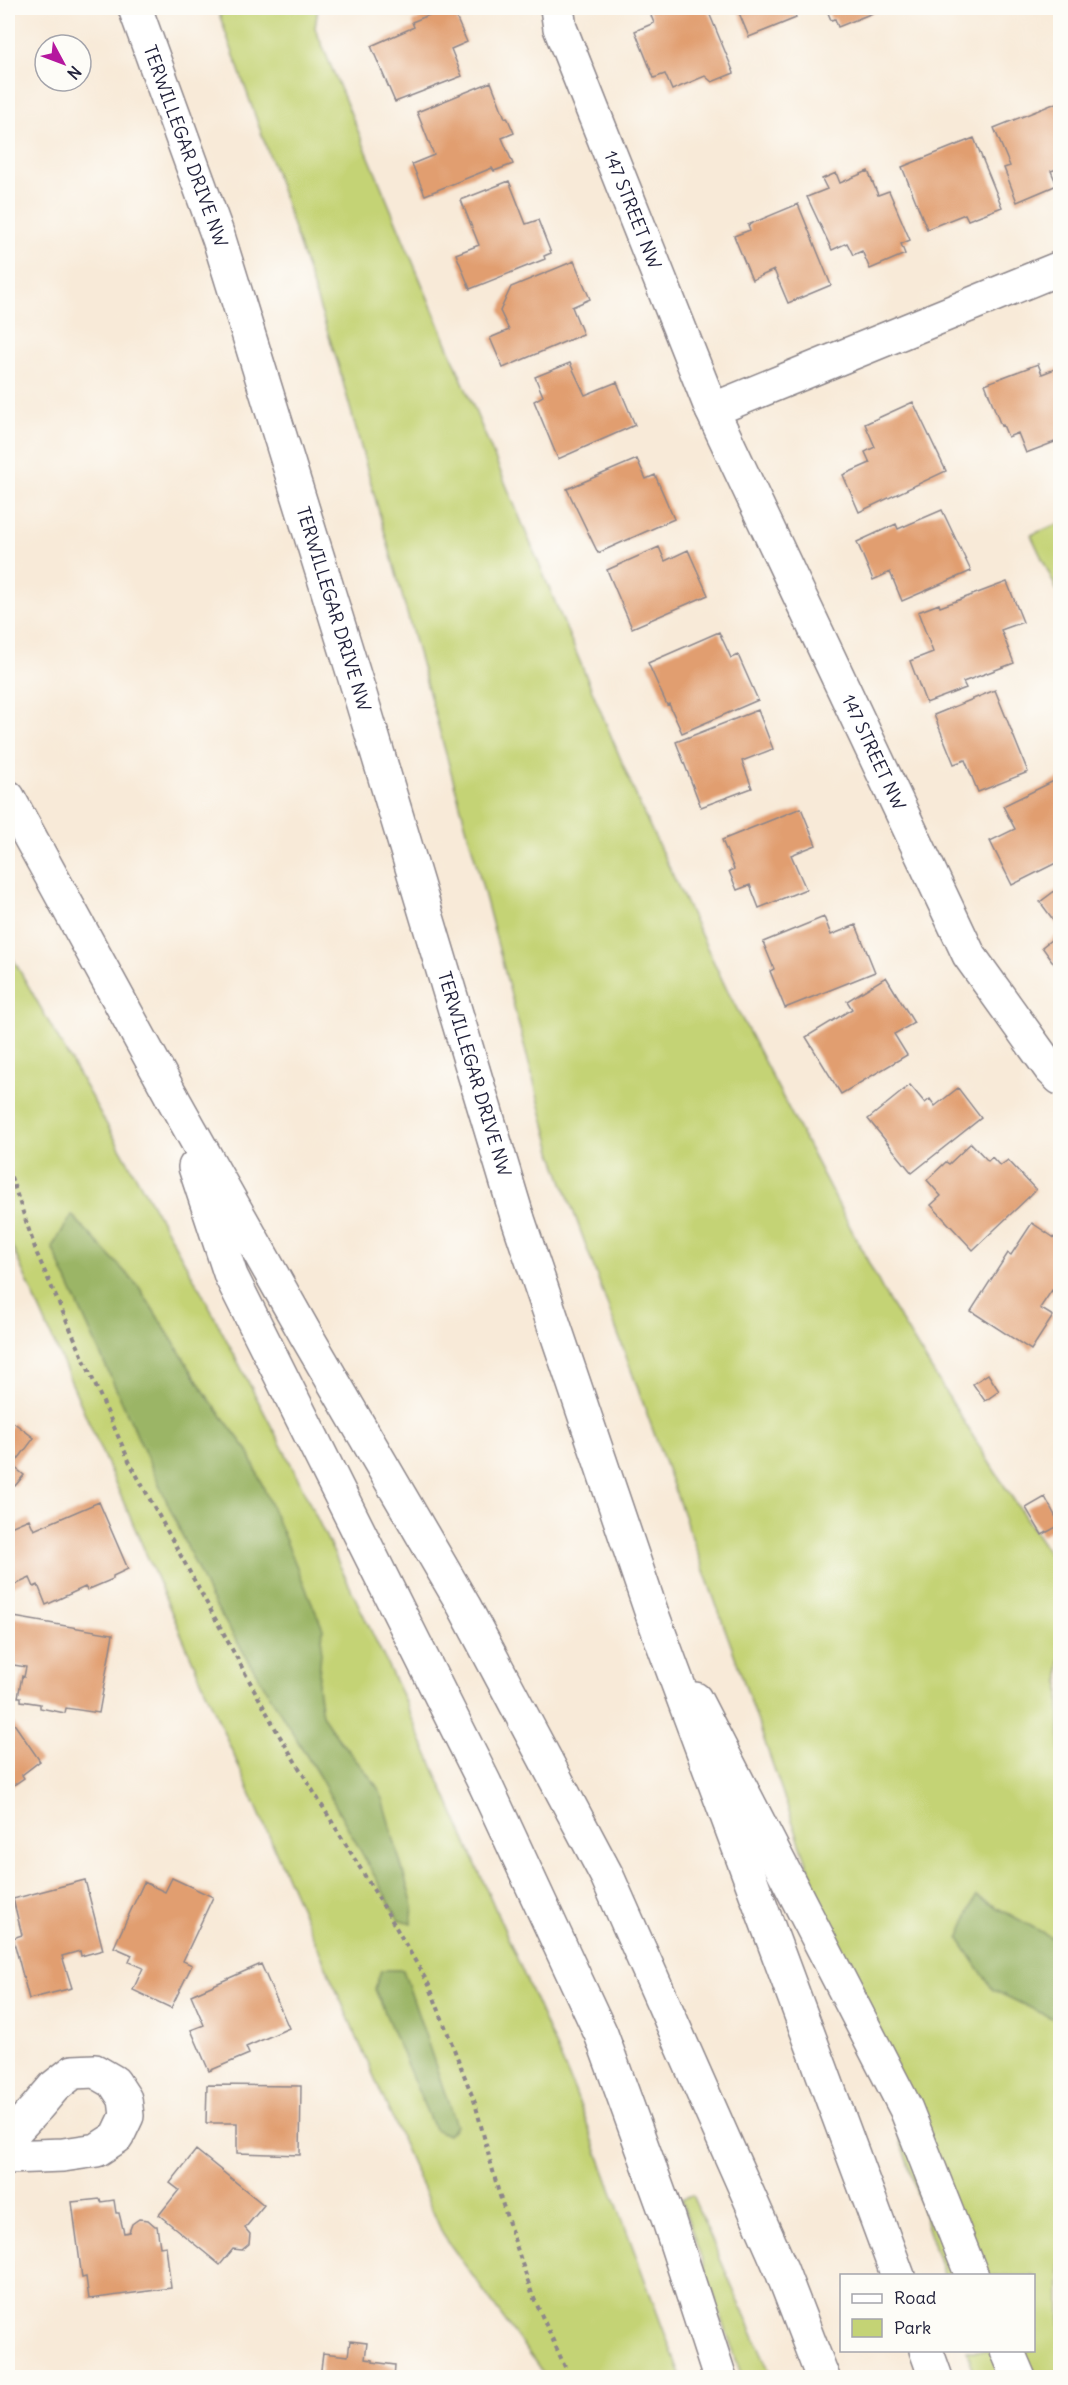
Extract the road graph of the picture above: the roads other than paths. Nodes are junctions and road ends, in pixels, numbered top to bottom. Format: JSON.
{"nodes":[{"id":1,"x":135,"y":8,"type":"edge"},
{"id":2,"x":557,"y":8,"type":"edge"},
{"id":3,"x":1060,"y":268,"type":"edge"},
{"id":4,"x":712,"y":410,"type":"junction"},
{"id":5,"x":8,"y":797,"type":"edge"},
{"id":6,"x":1060,"y":1078,"type":"edge"},
{"id":7,"x":172,"y":1097,"type":"junction"},
{"id":8,"x":652,"y":1614,"type":"junction"},
{"id":9,"x":8,"y":2138,"type":"edge"},
{"id":10,"x":8,"y":2157,"type":"edge"},
{"id":11,"x":897,"y":2274,"type":"edge"},
{"id":12,"x":971,"y":2274,"type":"edge"},
{"id":13,"x":927,"y":2352,"type":"edge"},
{"id":14,"x":1007,"y":2352,"type":"edge"},
{"id":15,"x":720,"y":2378,"type":"edge"},
{"id":16,"x":823,"y":2378,"type":"edge"},
{"id":17,"x":936,"y":2378,"type":"edge"},
{"id":18,"x":1019,"y":2378,"type":"edge"}],
"edges":[{"from":1,"to":8,"type":"main road","name":"TERWILLEGAR DRIVE NW"},
{"from":2,"to":4,"type":"main road","name":"147 STREET NW"},
{"from":3,"to":4,"type":"main road"},
{"from":4,"to":6,"type":"main road","name":"147 STREET NW"},
{"from":5,"to":7,"type":"main road"},
{"from":7,"to":15,"type":"main road"},
{"from":7,"to":16,"type":"main road"},
{"from":8,"to":11,"type":"main road"},
{"from":8,"to":12,"type":"main road"},
{"from":9,"to":10,"type":"main road"},
{"from":13,"to":17,"type":"main road"},
{"from":14,"to":18,"type":"main road"}]}
